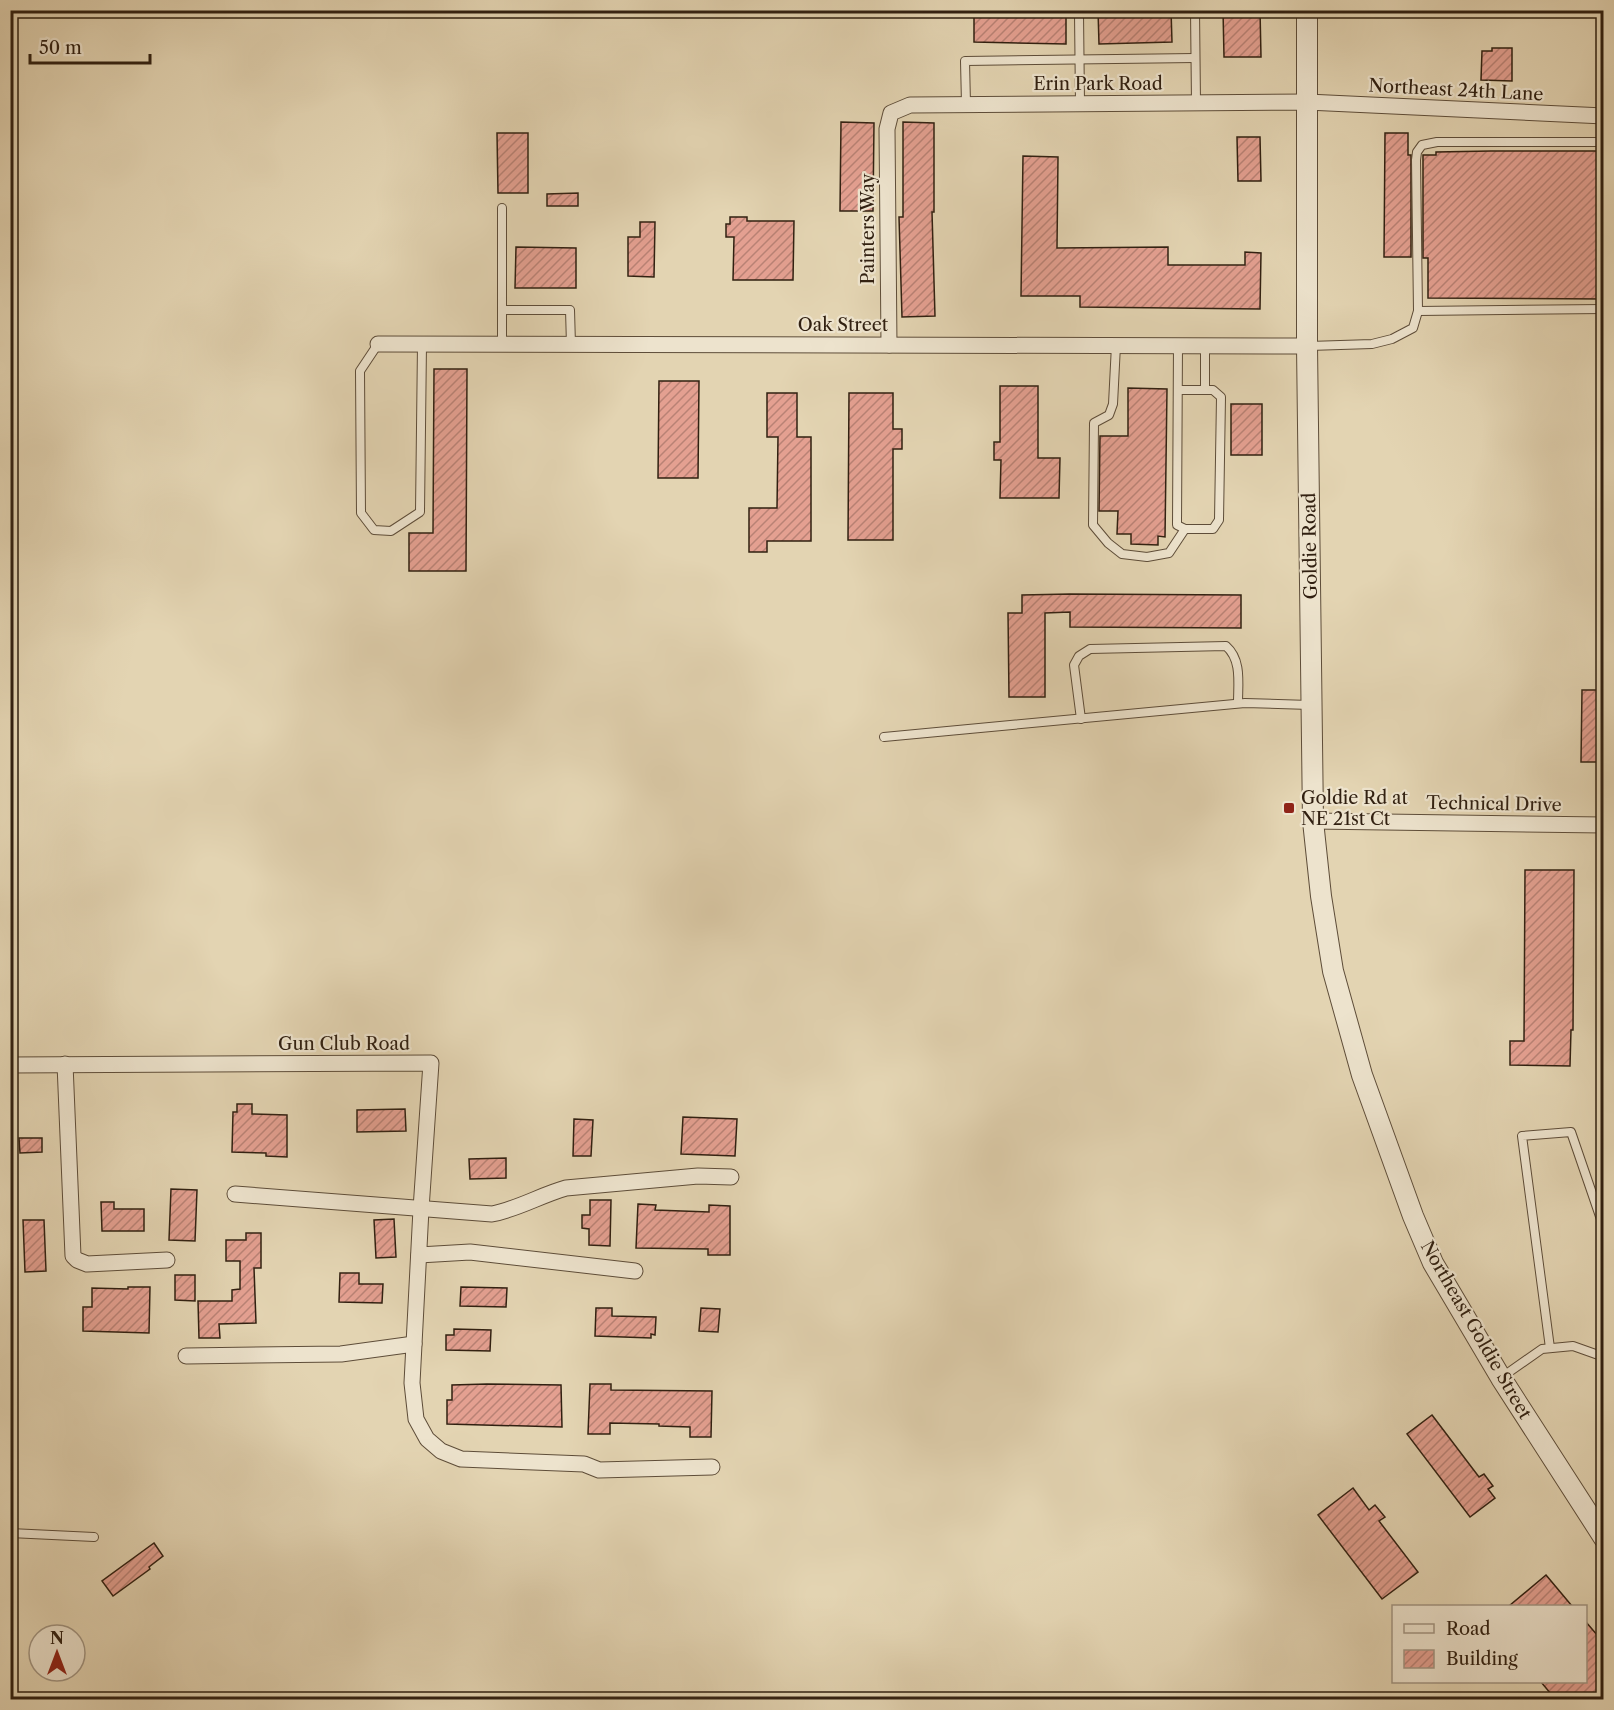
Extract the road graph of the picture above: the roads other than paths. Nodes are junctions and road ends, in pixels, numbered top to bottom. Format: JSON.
{"nodes":[{"id":1,"x":1195,"y":10,"type":"edge"},
{"id":2,"x":1307,"y":10,"type":"edge"},
{"id":3,"x":1079,"y":13,"type":"dead end"},
{"id":4,"x":1196,"y":58,"type":"junction"},
{"id":5,"x":1079,"y":59,"type":"junction"},
{"id":6,"x":1307,"y":102,"type":"junction"},
{"id":7,"x":1196,"y":103,"type":"junction"},
{"id":8,"x":966,"y":104,"type":"junction"},
{"id":9,"x":1080,"y":104,"type":"junction"},
{"id":10,"x":891,"y":113,"type":"joint"},
{"id":11,"x":1604,"y":116,"type":"edge"},
{"id":12,"x":1604,"y":142,"type":"edge"},
{"id":13,"x":502,"y":208,"type":"dead end"},
{"id":14,"x":1604,"y":309,"type":"edge"},
{"id":15,"x":502,"y":310,"type":"junction"},
{"id":16,"x":1418,"y":311,"type":"junction"},
{"id":17,"x":378,"y":345,"type":"joint"},
{"id":18,"x":422,"y":345,"type":"junction"},
{"id":19,"x":502,"y":345,"type":"junction"},
{"id":20,"x":571,"y":345,"type":"junction"},
{"id":21,"x":889,"y":345,"type":"junction"},
{"id":22,"x":1116,"y":345,"type":"junction"},
{"id":23,"x":1178,"y":345,"type":"junction"},
{"id":24,"x":1204,"y":345,"type":"junction"},
{"id":25,"x":1307,"y":346,"type":"junction"},
{"id":26,"x":1178,"y":390,"type":"junction"},
{"id":27,"x":1205,"y":390,"type":"junction"},
{"id":28,"x":1185,"y":529,"type":"junction"},
{"id":29,"x":1238,"y":703,"type":"junction"},
{"id":30,"x":1311,"y":705,"type":"junction"},
{"id":31,"x":1080,"y":718,"type":"junction"},
{"id":32,"x":884,"y":737,"type":"dead end"},
{"id":33,"x":1313,"y":821,"type":"junction"},
{"id":34,"x":1604,"y":825,"type":"edge"},
{"id":35,"x":65,"y":1064,"type":"junction"},
{"id":36,"x":10,"y":1065,"type":"edge"},
{"id":37,"x":1362,"y":1075,"type":"joint"},
{"id":38,"x":731,"y":1177,"type":"dead end"},
{"id":39,"x":235,"y":1194,"type":"dead end"},
{"id":40,"x":421,"y":1209,"type":"junction"},
{"id":41,"x":1604,"y":1228,"type":"edge"},
{"id":42,"x":418,"y":1255,"type":"junction"},
{"id":43,"x":167,"y":1260,"type":"dead end"},
{"id":44,"x":635,"y":1271,"type":"dead end"},
{"id":45,"x":414,"y":1344,"type":"junction"},
{"id":46,"x":1550,"y":1348,"type":"junction"},
{"id":47,"x":186,"y":1356,"type":"dead end"},
{"id":48,"x":1604,"y":1357,"type":"edge"},
{"id":49,"x":1501,"y":1378,"type":"junction"},
{"id":50,"x":712,"y":1467,"type":"dead end"},
{"id":51,"x":10,"y":1533,"type":"edge"},
{"id":52,"x":94,"y":1537,"type":"dead end"},
{"id":53,"x":1604,"y":1539,"type":"edge"}],
"edges":[{"from":1,"to":4,"type":"lane"},
{"from":2,"to":6,"type":"street","name":"Goldie Road"},
{"from":3,"to":5,"type":"lane"},
{"from":4,"to":5,"type":"lane"},
{"from":4,"to":7,"type":"lane"},
{"from":5,"to":8,"type":"lane"},
{"from":5,"to":9,"type":"lane"},
{"from":6,"to":7,"type":"street","name":"Erin Park Road"},
{"from":6,"to":11,"type":"street","name":"Northeast 24th Lane"},
{"from":6,"to":25,"type":"street","name":"Goldie Road"},
{"from":7,"to":9,"type":"street","name":"Erin Park Road"},
{"from":8,"to":9,"type":"street","name":"Erin Park Road"},
{"from":8,"to":10,"type":"street","name":"Erin Park Road"},
{"from":10,"to":21,"type":"street","name":"Painters Way"},
{"from":12,"to":16,"type":"lane"},
{"from":13,"to":15,"type":"lane"},
{"from":14,"to":16,"type":"lane"},
{"from":15,"to":19,"type":"lane"},
{"from":15,"to":20,"type":"lane"},
{"from":16,"to":25,"type":"lane"},
{"from":17,"to":18,"type":"street","name":"Oak Street"},
{"from":17,"to":18,"type":"lane"},
{"from":18,"to":19,"type":"street","name":"Oak Street"},
{"from":19,"to":20,"type":"street","name":"Oak Street"},
{"from":20,"to":21,"type":"street","name":"Oak Street"},
{"from":21,"to":22,"type":"street","name":"Oak Street"},
{"from":22,"to":23,"type":"street","name":"Oak Street"},
{"from":22,"to":28,"type":"lane"},
{"from":23,"to":24,"type":"street","name":"Oak Street"},
{"from":23,"to":26,"type":"lane"},
{"from":24,"to":25,"type":"street","name":"Oak Street"},
{"from":24,"to":27,"type":"lane"},
{"from":25,"to":30,"type":"street","name":"Goldie Road"},
{"from":26,"to":27,"type":"lane"},
{"from":26,"to":28,"type":"lane"},
{"from":27,"to":28,"type":"lane"},
{"from":29,"to":30,"type":"lane"},
{"from":29,"to":31,"type":"lane"},
{"from":29,"to":31,"type":"lane"},
{"from":30,"to":33,"type":"street","name":"Goldie Road"},
{"from":31,"to":32,"type":"lane"},
{"from":33,"to":34,"type":"street","name":"Technical Drive"},
{"from":33,"to":37,"type":"street","name":"Goldie Road"},
{"from":35,"to":36,"type":"street","name":"Gun Club Road"},
{"from":35,"to":40,"type":"street","name":"Gun Club Road"},
{"from":35,"to":43,"type":"street"},
{"from":37,"to":49,"type":"street","name":"Northeast Goldie Street"},
{"from":38,"to":40,"type":"street"},
{"from":39,"to":40,"type":"street"},
{"from":40,"to":42,"type":"street","name":"Gun Club Road"},
{"from":41,"to":46,"type":"lane"},
{"from":42,"to":44,"type":"street"},
{"from":42,"to":45,"type":"street","name":"Gun Club Road"},
{"from":45,"to":47,"type":"street"},
{"from":45,"to":50,"type":"street","name":"Gun Club Road"},
{"from":46,"to":48,"type":"lane"},
{"from":46,"to":49,"type":"lane"},
{"from":49,"to":53,"type":"street","name":"Northeast Goldie Street"},
{"from":51,"to":52,"type":"lane"}]}
